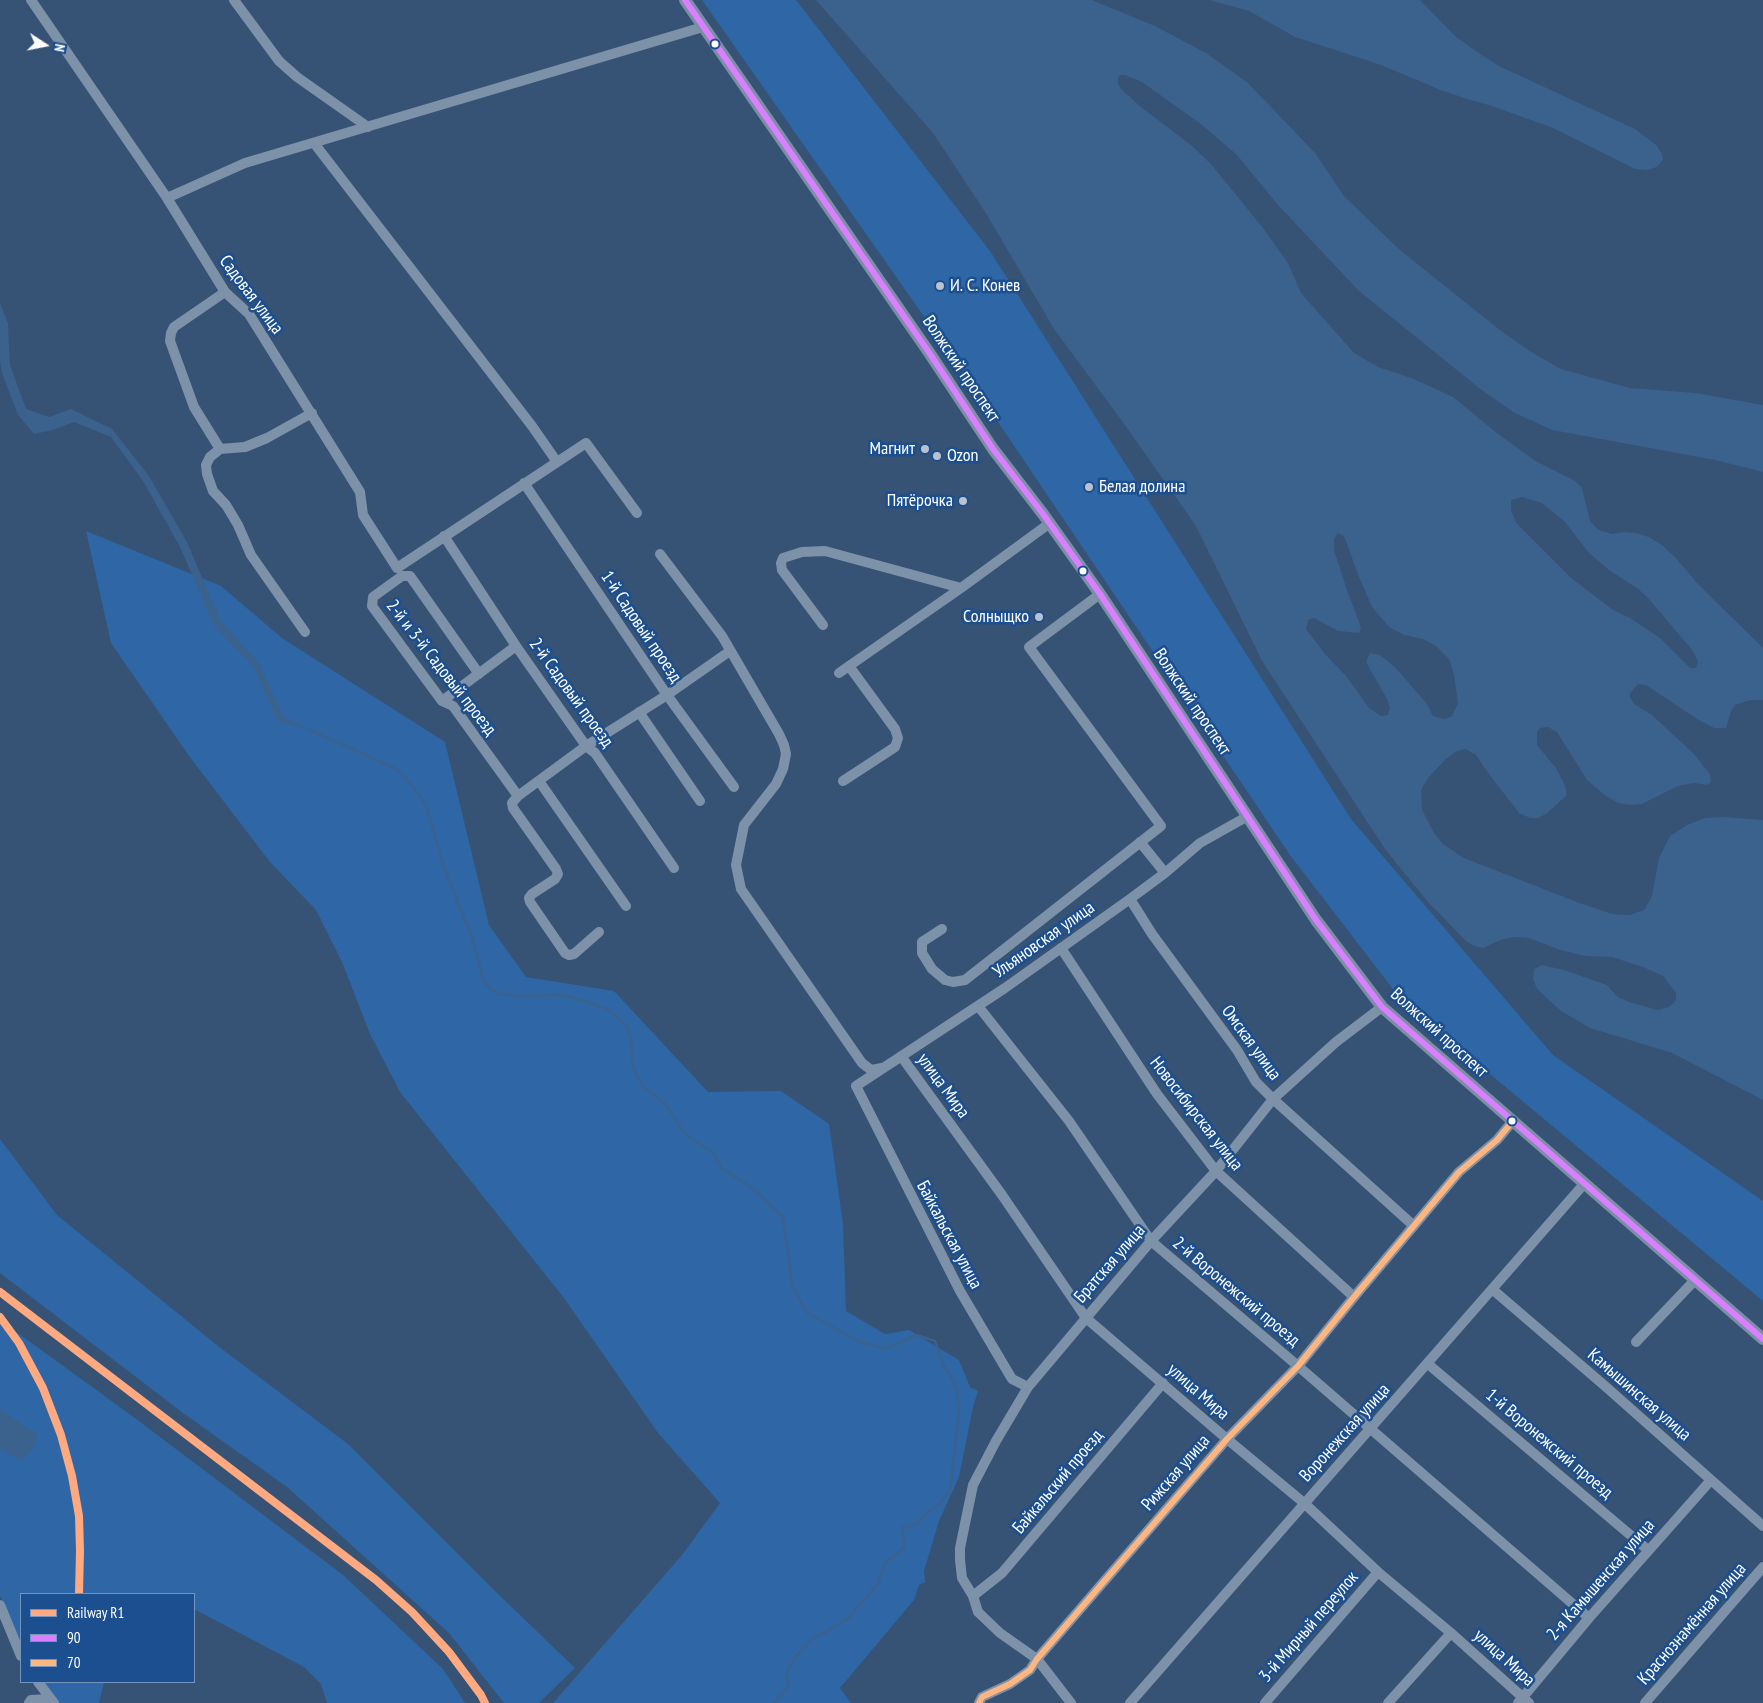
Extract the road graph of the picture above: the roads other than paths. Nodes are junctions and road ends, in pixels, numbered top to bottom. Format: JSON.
{"nodes":[{"id":1,"x":31,"y":0,"type":"edge"},
{"id":2,"x":234,"y":0,"type":"edge"},
{"id":3,"x":685,"y":0,"type":"edge"},
{"id":4,"x":703,"y":27,"type":"junction"},
{"id":5,"x":368,"y":127,"type":"junction"},
{"id":6,"x":314,"y":143,"type":"junction"},
{"id":7,"x":167,"y":198,"type":"junction"},
{"id":8,"x":224,"y":292,"type":"junction"},
{"id":9,"x":312,"y":413,"type":"junction"},
{"id":10,"x":220,"y":449,"type":"junction"},
{"id":11,"x":556,"y":462,"type":"junction"},
{"id":12,"x":524,"y":483,"type":"junction"},
{"id":13,"x":637,"y":513,"type":"dead end"},
{"id":14,"x":1050,"y":523,"type":"junction"},
{"id":15,"x":444,"y":536,"type":"junction"},
{"id":16,"x":660,"y":554,"type":"dead end"},
{"id":17,"x":962,"y":588,"type":"junction"},
{"id":18,"x":1100,"y":594,"type":"junction"},
{"id":19,"x":823,"y":625,"type":"dead end"},
{"id":20,"x":305,"y":632,"type":"dead end"},
{"id":21,"x":516,"y":646,"type":"junction"},
{"id":22,"x":730,"y":651,"type":"junction"},
{"id":23,"x":849,"y":666,"type":"junction"},
{"id":24,"x":839,"y":673,"type":"dead end"},
{"id":25,"x":479,"y":674,"type":"junction"},
{"id":26,"x":667,"y":695,"type":"junction"},
{"id":27,"x":442,"y":701,"type":"junction"},
{"id":28,"x":639,"y":712,"type":"junction"},
{"id":29,"x":586,"y":746,"type":"junction"},
{"id":30,"x":539,"y":781,"type":"junction"},
{"id":31,"x":843,"y":781,"type":"dead end"},
{"id":32,"x":734,"y":787,"type":"dead end"},
{"id":33,"x":518,"y":796,"type":"junction"},
{"id":34,"x":700,"y":801,"type":"dead end"},
{"id":35,"x":1248,"y":816,"type":"junction"},
{"id":36,"x":1140,"y":842,"type":"junction"},
{"id":37,"x":674,"y":868,"type":"dead end"},
{"id":38,"x":1165,"y":873,"type":"junction"},
{"id":39,"x":1130,"y":899,"type":"junction"},
{"id":40,"x":626,"y":906,"type":"dead end"},
{"id":41,"x":942,"y":928,"type":"dead end"},
{"id":42,"x":599,"y":932,"type":"dead end"},
{"id":43,"x":1061,"y":948,"type":"junction"},
{"id":44,"x":978,"y":1006,"type":"junction"},
{"id":45,"x":1382,"y":1007,"type":"junction"},
{"id":46,"x":901,"y":1056,"type":"junction"},
{"id":47,"x":883,"y":1068,"type":"junction"},
{"id":48,"x":856,"y":1086,"type":"joint"},
{"id":49,"x":1273,"y":1099,"type":"junction"},
{"id":50,"x":1512,"y":1122,"type":"junction"},
{"id":51,"x":1216,"y":1171,"type":"junction"},
{"id":52,"x":1584,"y":1184,"type":"junction"},
{"id":53,"x":1414,"y":1226,"type":"junction"},
{"id":54,"x":1151,"y":1242,"type":"junction"},
{"id":55,"x":1695,"y":1280,"type":"junction"},
{"id":56,"x":1492,"y":1290,"type":"junction"},
{"id":57,"x":1354,"y":1297,"type":"junction"},
{"id":58,"x":1086,"y":1318,"type":"junction"},
{"id":59,"x":1763,"y":1340,"type":"edge"},
{"id":60,"x":1636,"y":1342,"type":"dead end"},
{"id":61,"x":1428,"y":1364,"type":"junction"},
{"id":62,"x":1298,"y":1366,"type":"junction"},
{"id":63,"x":1163,"y":1383,"type":"junction"},
{"id":64,"x":1028,"y":1387,"type":"junction"},
{"id":65,"x":1370,"y":1430,"type":"junction"},
{"id":66,"x":1227,"y":1439,"type":"junction"},
{"id":67,"x":1711,"y":1480,"type":"junction"},
{"id":68,"x":1304,"y":1503,"type":"junction"},
{"id":69,"x":1763,"y":1526,"type":"edge"},
{"id":70,"x":1648,"y":1550,"type":"junction"},
{"id":71,"x":1763,"y":1567,"type":"edge"},
{"id":72,"x":1378,"y":1572,"type":"junction"},
{"id":73,"x":973,"y":1596,"type":"junction"},
{"id":74,"x":0,"y":1605,"type":"edge"},
{"id":75,"x":1589,"y":1618,"type":"junction"},
{"id":76,"x":1451,"y":1633,"type":"junction"},
{"id":77,"x":20,"y":1654,"type":"edge"},
{"id":78,"x":1037,"y":1659,"type":"junction"},
{"id":79,"x":39,"y":1683,"type":"edge"},
{"id":80,"x":52,"y":1701,"type":"edge"},
{"id":81,"x":1523,"y":1701,"type":"edge"},
{"id":82,"x":29,"y":1703,"type":"edge"},
{"id":83,"x":979,"y":1703,"type":"edge"},
{"id":84,"x":1071,"y":1703,"type":"edge"},
{"id":85,"x":1130,"y":1703,"type":"edge"},
{"id":86,"x":1265,"y":1703,"type":"edge"},
{"id":87,"x":1388,"y":1703,"type":"edge"},
{"id":88,"x":1645,"y":1703,"type":"edge"}],
"edges":[{"from":1,"to":7,"type":"street","name":"Садовая улица"},
{"from":2,"to":5,"type":"street"},
{"from":3,"to":4,"type":"main road","name":"Волжский проспект"},
{"from":4,"to":5,"type":"street"},
{"from":4,"to":14,"type":"main road","name":"Волжский проспект"},
{"from":5,"to":6,"type":"street"},
{"from":6,"to":7,"type":"street"},
{"from":6,"to":11,"type":"street"},
{"from":7,"to":8,"type":"street","name":"Садовая улица"},
{"from":8,"to":9,"type":"street","name":"Садовая улица"},
{"from":8,"to":10,"type":"street"},
{"from":9,"to":10,"type":"street"},
{"from":9,"to":15,"type":"street","name":"Садовая улица"},
{"from":10,"to":20,"type":"street"},
{"from":11,"to":12,"type":"street"},
{"from":11,"to":13,"type":"street"},
{"from":12,"to":15,"type":"street"},
{"from":12,"to":26,"type":"street","name":"1-й Садовый проезд"},
{"from":14,"to":17,"type":"street"},
{"from":14,"to":18,"type":"main road","name":"Волжский проспект"},
{"from":15,"to":21,"type":"street","name":"2-й Садовый проезд"},
{"from":16,"to":22,"type":"street"},
{"from":17,"to":19,"type":"street"},
{"from":17,"to":23,"type":"street"},
{"from":18,"to":35,"type":"main road","name":"Волжский проспект"},
{"from":18,"to":36,"type":"street"},
{"from":21,"to":25,"type":"street"},
{"from":21,"to":29,"type":"street","name":"2-й Садовый проезд"},
{"from":22,"to":26,"type":"street"},
{"from":22,"to":47,"type":"street"},
{"from":23,"to":24,"type":"street"},
{"from":23,"to":31,"type":"street"},
{"from":25,"to":27,"type":"street"},
{"from":25,"to":27,"type":"street","name":"2-й и 3-й Садовый проезд"},
{"from":26,"to":28,"type":"street"},
{"from":26,"to":32,"type":"street","name":"1-й Садовый проезд"},
{"from":27,"to":33,"type":"street","name":"2-й и 3-й Садовый проезд"},
{"from":28,"to":29,"type":"street"},
{"from":28,"to":34,"type":"street"},
{"from":29,"to":30,"type":"street"},
{"from":29,"to":37,"type":"street","name":"2-й Садовый проезд"},
{"from":30,"to":33,"type":"street"},
{"from":30,"to":40,"type":"street"},
{"from":33,"to":42,"type":"street"},
{"from":35,"to":38,"type":"street","name":"Ульяновская улица"},
{"from":35,"to":45,"type":"main road","name":"Волжский проспект"},
{"from":36,"to":38,"type":"street"},
{"from":36,"to":41,"type":"street"},
{"from":38,"to":39,"type":"street","name":"Ульяновская улица"},
{"from":39,"to":43,"type":"street","name":"Ульяновская улица"},
{"from":39,"to":49,"type":"street","name":"Омская улица"},
{"from":43,"to":44,"type":"street","name":"Ульяновская улица"},
{"from":43,"to":51,"type":"street","name":"Новосибирская улица"},
{"from":44,"to":46,"type":"street","name":"Ульяновская улица"},
{"from":44,"to":54,"type":"street","name":"2-й Воронежский проезд"},
{"from":45,"to":49,"type":"street","name":"Братская улица"},
{"from":45,"to":50,"type":"main road","name":"Волжский проспект"},
{"from":46,"to":47,"type":"street","name":"Ульяновская улица"},
{"from":46,"to":58,"type":"street","name":"улица Мира"},
{"from":47,"to":48,"type":"street","name":"Ульяновская улица"},
{"from":48,"to":64,"type":"street","name":"Байкальская улица"},
{"from":49,"to":51,"type":"street","name":"Братская улица"},
{"from":49,"to":53,"type":"street","name":"Омская улица"},
{"from":50,"to":52,"type":"main road","name":"Волжский проспект"},
{"from":50,"to":53,"type":"street","name":"Рижская улица"},
{"from":51,"to":54,"type":"street","name":"Братская улица"},
{"from":51,"to":57,"type":"street","name":"Новосибирская улица"},
{"from":52,"to":55,"type":"main road","name":"Волжский проспект"},
{"from":52,"to":56,"type":"street","name":"Воронежская улица"},
{"from":53,"to":57,"type":"street","name":"Рижская улица"},
{"from":54,"to":58,"type":"street","name":"Братская улица"},
{"from":54,"to":62,"type":"street","name":"2-й Воронежский проезд"},
{"from":55,"to":59,"type":"main road","name":"Волжский проспект"},
{"from":55,"to":60,"type":"street"},
{"from":56,"to":61,"type":"street","name":"Воронежская улица"},
{"from":56,"to":67,"type":"street","name":"Камышинская улица"},
{"from":57,"to":62,"type":"street","name":"Рижская улица"},
{"from":58,"to":63,"type":"street","name":"улица Мира"},
{"from":58,"to":64,"type":"street","name":"Братская улица"},
{"from":61,"to":65,"type":"street","name":"Воронежская улица"},
{"from":61,"to":70,"type":"street","name":"1-й Воронежский проезд"},
{"from":62,"to":65,"type":"street","name":"2-й Воронежский проезд"},
{"from":62,"to":66,"type":"street","name":"Рижская улица"},
{"from":63,"to":66,"type":"street","name":"улица Мира"},
{"from":63,"to":73,"type":"street","name":"Байкальский проезд"},
{"from":64,"to":73,"type":"street","name":"Братская улица"},
{"from":65,"to":68,"type":"street","name":"Воронежская улица"},
{"from":65,"to":75,"type":"street","name":"2-й Воронежский проезд"},
{"from":66,"to":68,"type":"street","name":"улица Мира"},
{"from":66,"to":78,"type":"street","name":"Рижская улица"},
{"from":67,"to":69,"type":"street","name":"Камышинская улица"},
{"from":67,"to":70,"type":"street","name":"2-я Камышенская улица"},
{"from":68,"to":72,"type":"street","name":"улица Мира"},
{"from":68,"to":85,"type":"street","name":"Воронежская улица"},
{"from":70,"to":75,"type":"street","name":"2-я Камышенская улица"},
{"from":71,"to":88,"type":"street","name":"Краснознамённая улица"},
{"from":72,"to":76,"type":"street","name":"улица Мира"},
{"from":72,"to":86,"type":"street","name":"3-й Мирный переулок"},
{"from":73,"to":78,"type":"street"},
{"from":74,"to":77,"type":"street"},
{"from":75,"to":81,"type":"street","name":"2-я Камышенская улица"},
{"from":76,"to":81,"type":"street","name":"улица Мира"},
{"from":76,"to":87,"type":"street"},
{"from":78,"to":83,"type":"street","name":"Рижская улица"},
{"from":78,"to":84,"type":"street"},
{"from":79,"to":80,"type":"street"},
{"from":80,"to":82,"type":"street"}]}
